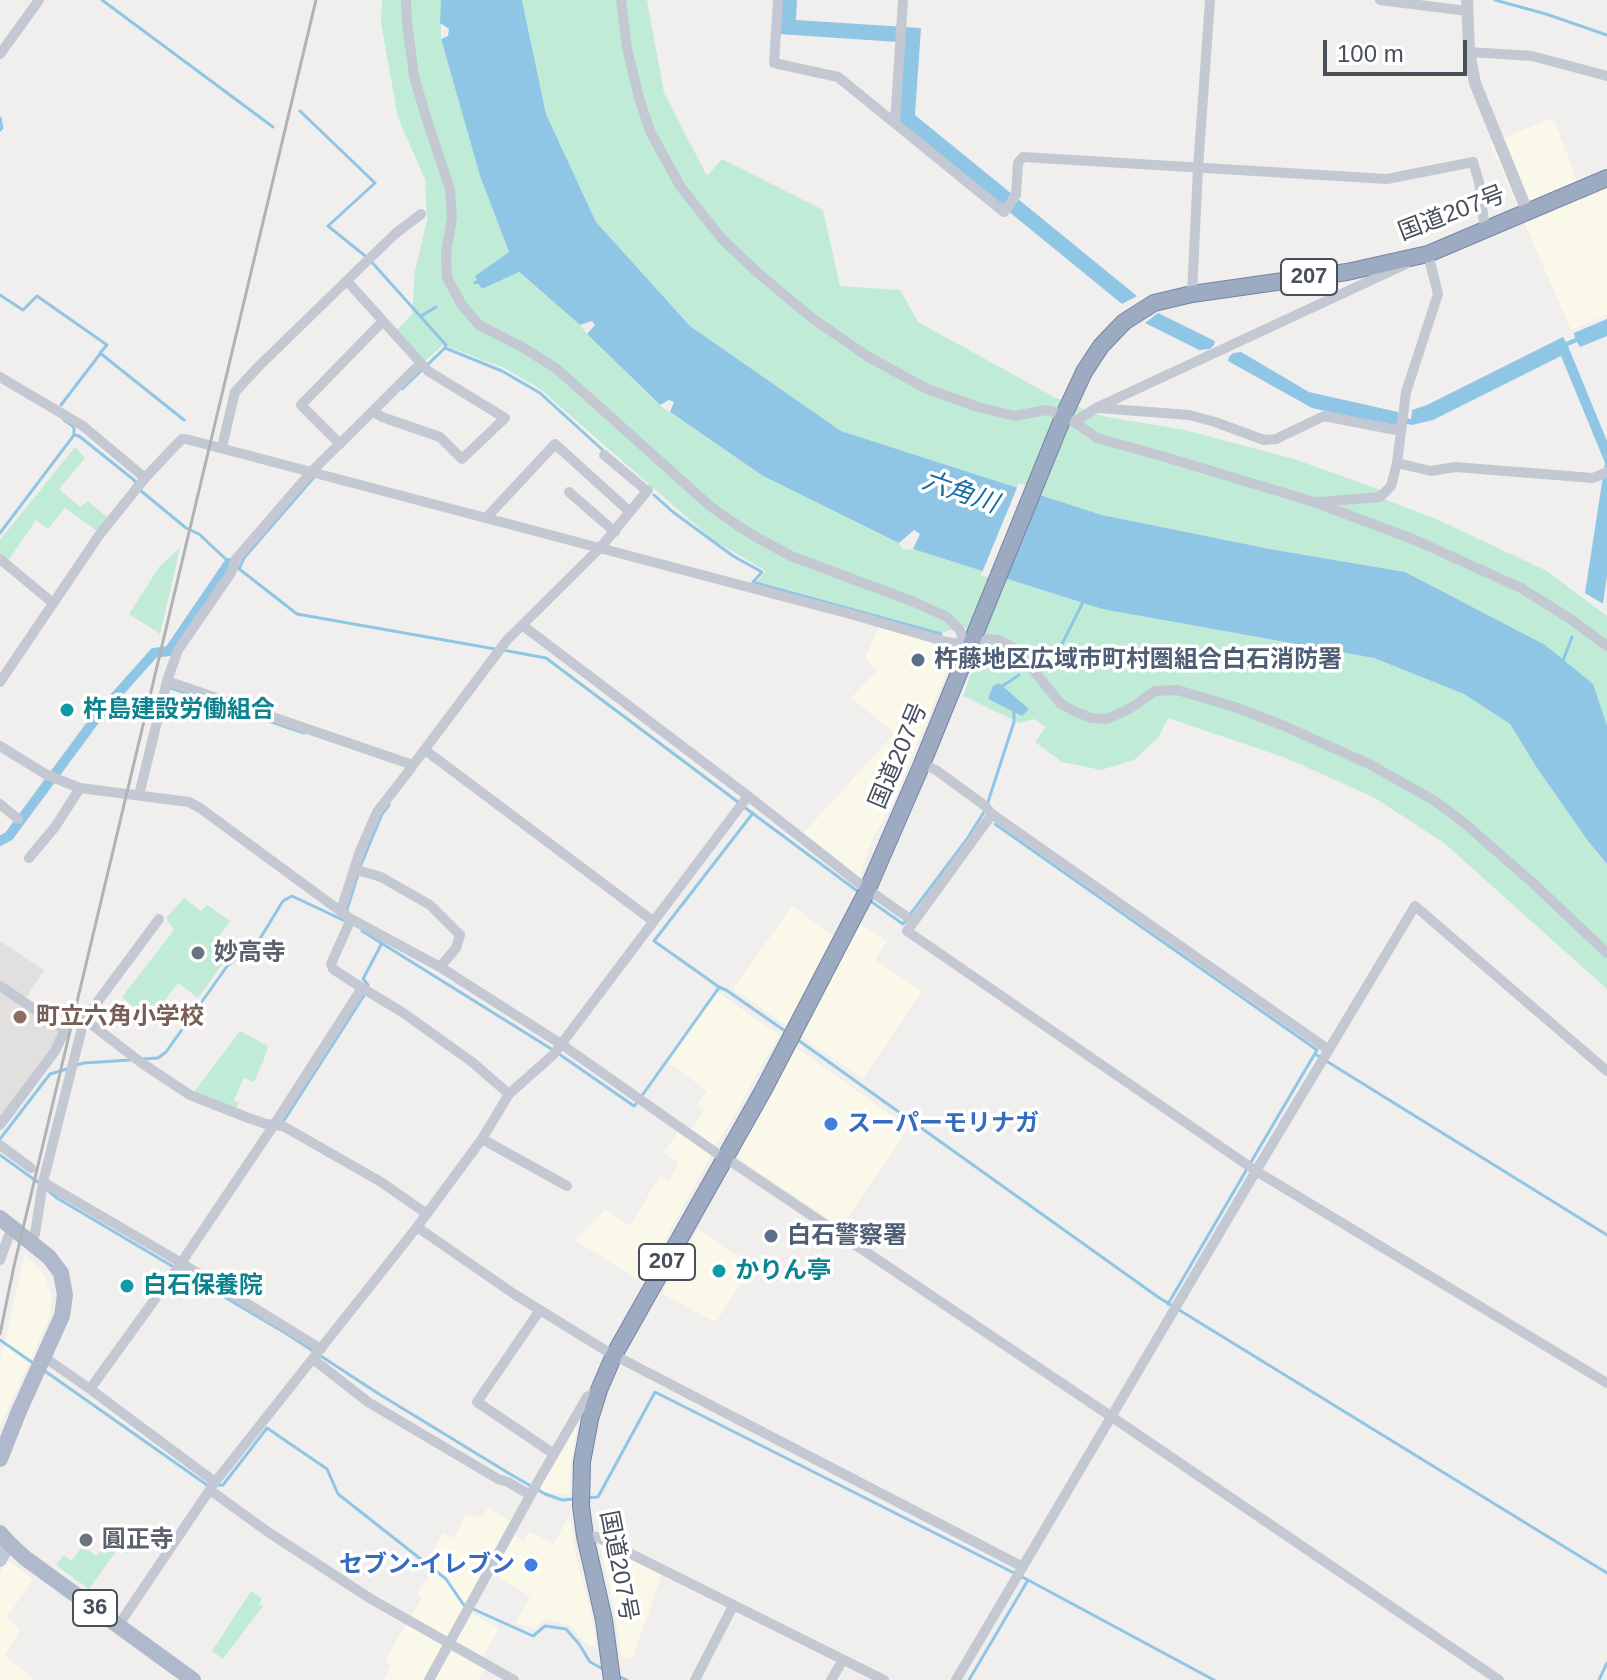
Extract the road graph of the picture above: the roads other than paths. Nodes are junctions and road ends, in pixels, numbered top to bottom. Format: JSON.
{"nodes":[{"id":1,"x":39,"y":0,"type":"edge"},
{"id":2,"x":406,"y":0,"type":"edge"},
{"id":3,"x":621,"y":0,"type":"edge"},
{"id":4,"x":778,"y":0,"type":"edge"},
{"id":5,"x":903,"y":0,"type":"edge"},
{"id":6,"x":1210,"y":0,"type":"edge"},
{"id":7,"x":1380,"y":0,"type":"edge"},
{"id":8,"x":1467,"y":6,"type":"edge"},
{"id":9,"x":1469,"y":52,"type":"junction"},
{"id":10,"x":0,"y":54,"type":"edge"},
{"id":11,"x":1607,"y":76,"type":"edge"},
{"id":12,"x":895,"y":122,"type":"junction"},
{"id":13,"x":1198,"y":168,"type":"junction"},
{"id":14,"x":1607,"y":178,"type":"edge"},
{"id":15,"x":1527,"y":211,"type":"junction"},
{"id":16,"x":421,"y":214,"type":"dead end"},
{"id":17,"x":1485,"y":230,"type":"junction"},
{"id":18,"x":1428,"y":254,"type":"junction"},
{"id":19,"x":347,"y":281,"type":"junction"},
{"id":20,"x":1192,"y":294,"type":"junction"},
{"id":21,"x":383,"y":321,"type":"junction"},
{"id":22,"x":424,"y":367,"type":"junction"},
{"id":23,"x":0,"y":377,"type":"edge"},
{"id":24,"x":1096,"y":408,"type":"junction"},
{"id":25,"x":377,"y":413,"type":"junction"},
{"id":26,"x":1067,"y":421,"type":"junction"},
{"id":27,"x":1402,"y":424,"type":"junction"},
{"id":28,"x":340,"y":444,"type":"junction"},
{"id":29,"x":222,"y":447,"type":"junction"},
{"id":30,"x":604,"y":455,"type":"dead end"},
{"id":31,"x":1397,"y":463,"type":"junction"},
{"id":32,"x":317,"y":473,"type":"junction"},
{"id":33,"x":1604,"y":473,"type":"edge"},
{"id":34,"x":140,"y":484,"type":"junction"},
{"id":35,"x":569,"y":492,"type":"dead end"},
{"id":36,"x":1314,"y":502,"type":"junction"},
{"id":37,"x":630,"y":512,"type":"junction"},
{"id":38,"x":486,"y":518,"type":"junction"},
{"id":39,"x":615,"y":532,"type":"junction"},
{"id":40,"x":600,"y":548,"type":"junction"},
{"id":41,"x":0,"y":559,"type":"edge"},
{"id":42,"x":53,"y":603,"type":"junction"},
{"id":43,"x":522,"y":625,"type":"junction"},
{"id":44,"x":970,"y":645,"type":"junction"},
{"id":45,"x":1607,"y":646,"type":"edge"},
{"id":46,"x":167,"y":681,"type":"junction"},
{"id":47,"x":0,"y":682,"type":"edge"},
{"id":48,"x":0,"y":746,"type":"edge"},
{"id":49,"x":425,"y":750,"type":"junction"},
{"id":50,"x":922,"y":764,"type":"junction"},
{"id":51,"x":410,"y":770,"type":"dead end"},
{"id":52,"x":80,"y":788,"type":"junction"},
{"id":53,"x":139,"y":795,"type":"junction"},
{"id":54,"x":744,"y":801,"type":"junction"},
{"id":55,"x":0,"y":804,"type":"edge"},
{"id":56,"x":988,"y":809,"type":"junction"},
{"id":57,"x":18,"y":819,"type":"dead end"},
{"id":58,"x":29,"y":858,"type":"dead end"},
{"id":59,"x":358,"y":870,"type":"junction"},
{"id":60,"x":865,"y":894,"type":"junction"},
{"id":61,"x":346,"y":918,"type":"junction"},
{"id":62,"x":159,"y":919,"type":"dead end"},
{"id":63,"x":910,"y":919,"type":"junction"},
{"id":64,"x":651,"y":923,"type":"junction"},
{"id":65,"x":1607,"y":953,"type":"edge"},
{"id":66,"x":440,"y":967,"type":"junction"},
{"id":67,"x":0,"y":986,"type":"edge"},
{"id":68,"x":365,"y":990,"type":"junction"},
{"id":69,"x":84,"y":1020,"type":"junction"},
{"id":70,"x":557,"y":1049,"type":"junction"},
{"id":71,"x":1325,"y":1056,"type":"junction"},
{"id":72,"x":1607,"y":1071,"type":"edge"},
{"id":73,"x":509,"y":1094,"type":"junction"},
{"id":74,"x":0,"y":1125,"type":"edge"},
{"id":75,"x":275,"y":1127,"type":"junction"},
{"id":76,"x":482,"y":1139,"type":"junction"},
{"id":77,"x":2,"y":1146,"type":"edge"},
{"id":78,"x":726,"y":1158,"type":"junction"},
{"id":79,"x":31,"y":1168,"type":"dead end"},
{"id":80,"x":1251,"y":1168,"type":"junction"},
{"id":81,"x":43,"y":1186,"type":"junction"},
{"id":82,"x":567,"y":1186,"type":"dead end"},
{"id":83,"x":427,"y":1214,"type":"junction"},
{"id":84,"x":6,"y":1222,"type":"edge"},
{"id":85,"x":417,"y":1227,"type":"junction"},
{"id":86,"x":32,"y":1242,"type":"junction"},
{"id":87,"x":0,"y":1260,"type":"edge"},
{"id":88,"x":177,"y":1264,"type":"junction"},
{"id":89,"x":540,"y":1310,"type":"junction"},
{"id":90,"x":317,"y":1354,"type":"junction"},
{"id":91,"x":614,"y":1355,"type":"junction"},
{"id":92,"x":41,"y":1363,"type":"junction"},
{"id":93,"x":1607,"y":1383,"type":"edge"},
{"id":94,"x":90,"y":1389,"type":"junction"},
{"id":95,"x":599,"y":1390,"type":"junction"},
{"id":96,"x":1112,"y":1417,"type":"junction"},
{"id":97,"x":554,"y":1454,"type":"junction"},
{"id":98,"x":0,"y":1459,"type":"edge"},
{"id":99,"x":213,"y":1486,"type":"junction"},
{"id":100,"x":533,"y":1491,"type":"junction"},
{"id":101,"x":585,"y":1536,"type":"junction"},
{"id":102,"x":4,"y":1538,"type":"edge"},
{"id":103,"x":0,"y":1560,"type":"edge"},
{"id":104,"x":1020,"y":1573,"type":"junction"},
{"id":105,"x":733,"y":1606,"type":"junction"},
{"id":106,"x":118,"y":1626,"type":"junction"},
{"id":107,"x":449,"y":1645,"type":"junction"},
{"id":108,"x":843,"y":1660,"type":"junction"},
{"id":109,"x":612,"y":1672,"type":"edge"},
{"id":110,"x":193,"y":1680,"type":"edge"},
{"id":111,"x":429,"y":1680,"type":"edge"},
{"id":112,"x":514,"y":1680,"type":"edge"},
{"id":113,"x":695,"y":1680,"type":"edge"},
{"id":114,"x":831,"y":1680,"type":"edge"},
{"id":115,"x":884,"y":1680,"type":"edge"},
{"id":116,"x":956,"y":1680,"type":"edge"},
{"id":117,"x":1499,"y":1680,"type":"edge"}],
"edges":[{"from":1,"to":10,"type":"street"},
{"from":2,"to":44,"type":"street"},
{"from":3,"to":26,"type":"street"},
{"from":4,"to":12,"type":"street"},
{"from":5,"to":12,"type":"street"},
{"from":6,"to":13,"type":"street"},
{"from":7,"to":8,"type":"street"},
{"from":8,"to":9,"type":"street"},
{"from":9,"to":11,"type":"street"},
{"from":9,"to":15,"type":"street"},
{"from":12,"to":13,"type":"street"},
{"from":13,"to":17,"type":"street"},
{"from":13,"to":20,"type":"street"},
{"from":14,"to":15,"type":"highway","name":"国道207号","number":"207"},
{"from":15,"to":17,"type":"highway","name":"国道207号","number":"207"},
{"from":16,"to":19,"type":"street"},
{"from":17,"to":18,"type":"highway","name":"国道207号","number":"207"},
{"from":18,"to":20,"type":"highway","name":"国道207号","number":"207"},
{"from":18,"to":24,"type":"street"},
{"from":18,"to":27,"type":"street"},
{"from":19,"to":21,"type":"street"},
{"from":19,"to":29,"type":"street"},
{"from":20,"to":26,"type":"highway","name":"国道207号","number":"207"},
{"from":21,"to":22,"type":"street"},
{"from":21,"to":28,"type":"street"},
{"from":22,"to":25,"type":"street"},
{"from":22,"to":25,"type":"street"},
{"from":23,"to":34,"type":"street"},
{"from":24,"to":26,"type":"street"},
{"from":24,"to":27,"type":"street"},
{"from":25,"to":28,"type":"street"},
{"from":26,"to":36,"type":"street"},
{"from":26,"to":44,"type":"highway","name":"国道207号","number":"207"},
{"from":27,"to":31,"type":"street"},
{"from":28,"to":32,"type":"street"},
{"from":29,"to":32,"type":"street"},
{"from":29,"to":34,"type":"street"},
{"from":30,"to":37,"type":"street"},
{"from":31,"to":33,"type":"street"},
{"from":31,"to":36,"type":"street"},
{"from":32,"to":38,"type":"street"},
{"from":32,"to":46,"type":"street"},
{"from":34,"to":42,"type":"street"},
{"from":35,"to":39,"type":"street"},
{"from":36,"to":45,"type":"street"},
{"from":37,"to":38,"type":"street"},
{"from":37,"to":39,"type":"street"},
{"from":38,"to":40,"type":"street"},
{"from":39,"to":40,"type":"street"},
{"from":40,"to":43,"type":"street"},
{"from":40,"to":44,"type":"street"},
{"from":41,"to":42,"type":"street"},
{"from":42,"to":47,"type":"street"},
{"from":43,"to":49,"type":"street"},
{"from":43,"to":54,"type":"street"},
{"from":44,"to":50,"type":"highway","name":"国道207号","number":"207"},
{"from":44,"to":65,"type":"street"},
{"from":46,"to":49,"type":"street"},
{"from":46,"to":53,"type":"street"},
{"from":48,"to":52,"type":"street"},
{"from":49,"to":64,"type":"street"},
{"from":50,"to":56,"type":"street"},
{"from":50,"to":60,"type":"highway","name":"国道207号","number":"207"},
{"from":51,"to":59,"type":"street"},
{"from":52,"to":53,"type":"street"},
{"from":52,"to":58,"type":"street"},
{"from":53,"to":61,"type":"street"},
{"from":54,"to":60,"type":"street"},
{"from":54,"to":64,"type":"street"},
{"from":55,"to":57,"type":"street"},
{"from":56,"to":63,"type":"street"},
{"from":56,"to":71,"type":"street"},
{"from":59,"to":61,"type":"street"},
{"from":59,"to":66,"type":"street"},
{"from":60,"to":63,"type":"street"},
{"from":60,"to":78,"type":"highway","name":"国道207号","number":"207"},
{"from":61,"to":66,"type":"street"},
{"from":61,"to":68,"type":"street"},
{"from":62,"to":69,"type":"street"},
{"from":63,"to":80,"type":"street"},
{"from":64,"to":70,"type":"street"},
{"from":66,"to":70,"type":"street"},
{"from":67,"to":74,"type":"street"},
{"from":68,"to":73,"type":"street"},
{"from":68,"to":75,"type":"street"},
{"from":69,"to":75,"type":"street"},
{"from":69,"to":81,"type":"street"},
{"from":70,"to":73,"type":"street"},
{"from":70,"to":78,"type":"street"},
{"from":71,"to":72,"type":"street"},
{"from":71,"to":80,"type":"street"},
{"from":73,"to":76,"type":"street"},
{"from":75,"to":83,"type":"street"},
{"from":75,"to":88,"type":"street"},
{"from":76,"to":82,"type":"street"},
{"from":76,"to":83,"type":"street"},
{"from":77,"to":79,"type":"street"},
{"from":78,"to":91,"type":"highway","name":"国道207号","number":"207"},
{"from":78,"to":96,"type":"street"},
{"from":80,"to":93,"type":"street"},
{"from":80,"to":96,"type":"street"},
{"from":81,"to":86,"type":"street"},
{"from":81,"to":88,"type":"street"},
{"from":83,"to":85,"type":"street"},
{"from":84,"to":86,"type":"main road"},
{"from":84,"to":87,"type":"street"},
{"from":85,"to":89,"type":"street"},
{"from":85,"to":90,"type":"street"},
{"from":86,"to":92,"type":"main road"},
{"from":88,"to":90,"type":"street"},
{"from":88,"to":94,"type":"street"},
{"from":89,"to":91,"type":"street"},
{"from":89,"to":97,"type":"street"},
{"from":90,"to":99,"type":"street"},
{"from":90,"to":100,"type":"street"},
{"from":91,"to":95,"type":"highway","name":"国道207号","number":"207"},
{"from":91,"to":104,"type":"street"},
{"from":92,"to":94,"type":"street"},
{"from":92,"to":98,"type":"main road"},
{"from":94,"to":99,"type":"street"},
{"from":95,"to":97,"type":"street"},
{"from":95,"to":101,"type":"highway","name":"国道207号","number":"207"},
{"from":96,"to":104,"type":"street"},
{"from":96,"to":117,"type":"street"},
{"from":97,"to":100,"type":"street"},
{"from":99,"to":106,"type":"street"},
{"from":99,"to":107,"type":"street"},
{"from":100,"to":107,"type":"street"},
{"from":101,"to":105,"type":"street"},
{"from":101,"to":109,"type":"highway","name":"国道207号","number":"207"},
{"from":102,"to":103,"type":"main road"},
{"from":102,"to":106,"type":"main road","number":"36"},
{"from":104,"to":116,"type":"street"},
{"from":105,"to":108,"type":"street"},
{"from":105,"to":113,"type":"street"},
{"from":106,"to":110,"type":"main road","number":"36"},
{"from":107,"to":111,"type":"street"},
{"from":107,"to":112,"type":"street"},
{"from":108,"to":114,"type":"street"},
{"from":108,"to":115,"type":"street"}]}
